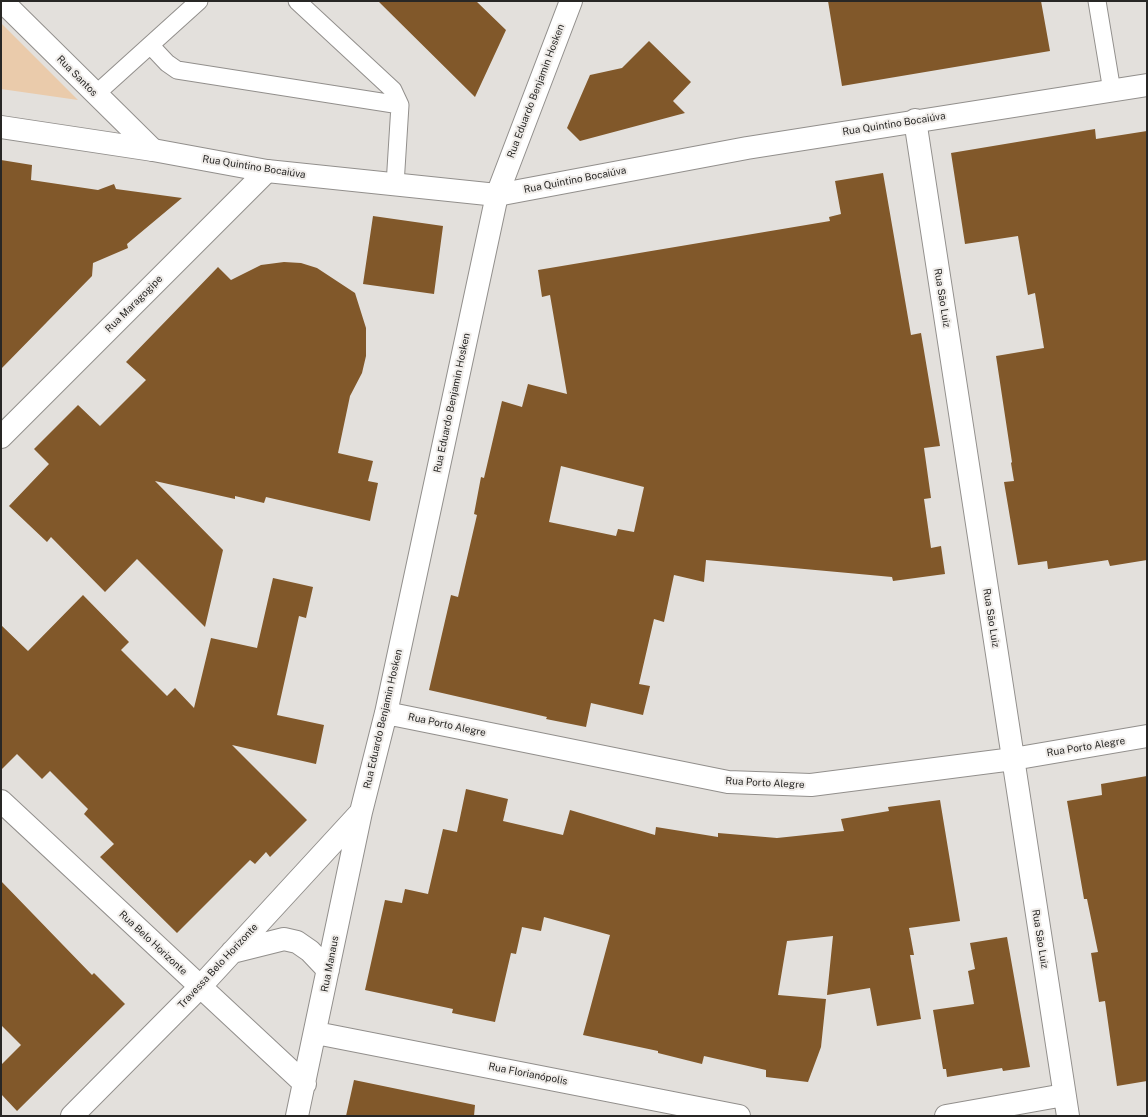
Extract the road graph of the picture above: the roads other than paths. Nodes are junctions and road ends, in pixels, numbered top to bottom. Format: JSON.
{"nodes":[{"id":1,"x":2,"y":1,"type":"edge"},
{"id":2,"x":199,"y":1,"type":"edge"},
{"id":3,"x":297,"y":1,"type":"edge"},
{"id":4,"x":570,"y":1,"type":"edge"},
{"id":5,"x":1097,"y":1,"type":"edge"},
{"id":6,"x":151,"y":46,"type":"junction"},
{"id":7,"x":1147,"y":86,"type":"edge"},
{"id":8,"x":1112,"y":91,"type":"junction"},
{"id":9,"x":96,"y":94,"type":"junction"},
{"id":10,"x":400,"y":105,"type":"junction"},
{"id":11,"x":915,"y":120,"type":"junction"},
{"id":12,"x":1,"y":127,"type":"edge"},
{"id":13,"x":152,"y":150,"type":"junction"},
{"id":14,"x":268,"y":171,"type":"junction"},
{"id":15,"x":395,"y":185,"type":"junction"},
{"id":16,"x":497,"y":195,"type":"junction"},
{"id":17,"x":1,"y":437,"type":"edge"},
{"id":18,"x":386,"y":713,"type":"junction"},
{"id":19,"x":1147,"y":736,"type":"edge"},
{"id":20,"x":1013,"y":759,"type":"junction"},
{"id":21,"x":1,"y":801,"type":"edge"},
{"id":22,"x":361,"y":812,"type":"junction"},
{"id":23,"x":232,"y":952,"type":"junction"},
{"id":24,"x":328,"y":970,"type":"junction"},
{"id":25,"x":200,"y":987,"type":"junction"},
{"id":26,"x":316,"y":1033,"type":"junction"},
{"id":27,"x":305,"y":1084,"type":"junction"},
{"id":28,"x":1066,"y":1106,"type":"edge"},
{"id":29,"x":72,"y":1116,"type":"edge"},
{"id":30,"x":297,"y":1116,"type":"edge"},
{"id":31,"x":740,"y":1116,"type":"edge"},
{"id":32,"x":946,"y":1116,"type":"edge"}],
"edges":[{"from":1,"to":9,"type":"street","name":"Rua Santos"},
{"from":2,"to":6,"type":"lane"},
{"from":3,"to":10,"type":"lane"},
{"from":4,"to":16,"type":"street","name":"Rua Eduardo Benjamin Hosken"},
{"from":5,"to":8,"type":"lane"},
{"from":6,"to":9,"type":"lane"},
{"from":6,"to":10,"type":"lane"},
{"from":7,"to":8,"type":"street","name":"Rua Quintino Bocaiúva"},
{"from":8,"to":11,"type":"street","name":"Rua Quintino Bocaiúva"},
{"from":9,"to":13,"type":"street","name":"Rua Santos"},
{"from":10,"to":15,"type":"lane"},
{"from":11,"to":16,"type":"street","name":"Rua Quintino Bocaiúva"},
{"from":11,"to":20,"type":"street","name":"Rua São Luiz"},
{"from":12,"to":13,"type":"street","name":"Rua Quintino Bocaiúva"},
{"from":13,"to":14,"type":"street","name":"Rua Quintino Bocaiúva"},
{"from":14,"to":15,"type":"street","name":"Rua Quintino Bocaiúva"},
{"from":14,"to":17,"type":"street","name":"Rua Maragogipe"},
{"from":15,"to":16,"type":"street","name":"Rua Quintino Bocaiúva"},
{"from":16,"to":18,"type":"street","name":"Rua Eduardo Benjamin Hosken"},
{"from":18,"to":20,"type":"street","name":"Rua Porto Alegre"},
{"from":18,"to":22,"type":"street","name":"Rua Eduardo Benjamin Hosken"},
{"from":19,"to":20,"type":"street","name":"Rua Porto Alegre"},
{"from":20,"to":28,"type":"street","name":"Rua São Luiz"},
{"from":21,"to":25,"type":"street","name":"Rua Belo Horizonte"},
{"from":22,"to":23,"type":"street","name":"Travessa Belo Horizonte"},
{"from":22,"to":24,"type":"street","name":"Rua Manaus"},
{"from":23,"to":24,"type":"street"},
{"from":23,"to":25,"type":"street","name":"Travessa Belo Horizonte"},
{"from":24,"to":26,"type":"street","name":"Rua Manaus"},
{"from":25,"to":27,"type":"street","name":"Rua Belo Horizonte"},
{"from":25,"to":29,"type":"street","name":"Travessa Belo Horizonte"},
{"from":26,"to":27,"type":"street","name":"Rua Manaus"},
{"from":26,"to":31,"type":"street","name":"Rua Florianópolis"},
{"from":27,"to":30,"type":"street","name":"Rua Manaus"},
{"from":28,"to":32,"type":"street"}]}
